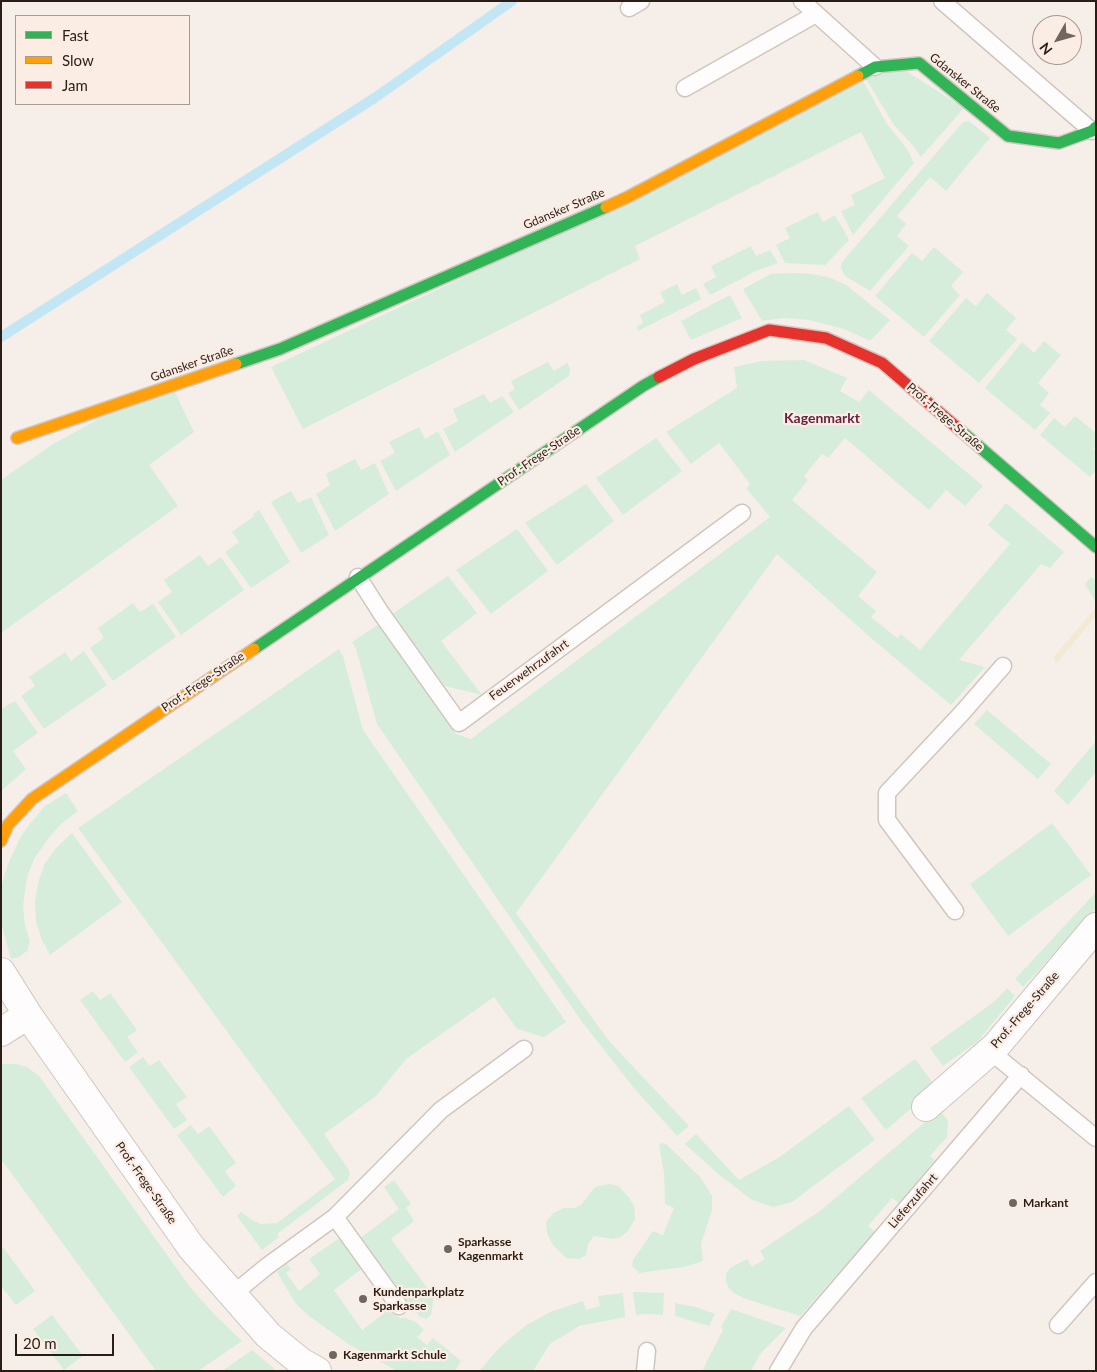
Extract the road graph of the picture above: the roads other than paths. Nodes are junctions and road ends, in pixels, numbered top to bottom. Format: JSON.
{"nodes":[{"id":1,"x":802,"y":1,"type":"edge"},
{"id":2,"x":942,"y":1,"type":"edge"},
{"id":3,"x":816,"y":14,"type":"junction"},
{"id":4,"x":874,"y":67,"type":"junction"},
{"id":5,"x":685,"y":88,"type":"dead end"},
{"id":6,"x":1094,"y":129,"type":"edge"},
{"id":7,"x":17,"y":438,"type":"dead end"},
{"id":8,"x":742,"y":513,"type":"dead end"},
{"id":9,"x":1096,"y":547,"type":"edge"},
{"id":10,"x":358,"y":577,"type":"junction"},
{"id":11,"x":1003,"y":666,"type":"dead end"},
{"id":12,"x":1,"y":840,"type":"edge"},
{"id":13,"x":955,"y":910,"type":"dead end"},
{"id":14,"x":1096,"y":927,"type":"edge"},
{"id":15,"x":1,"y":972,"type":"edge"},
{"id":16,"x":28,"y":1015,"type":"junction"},
{"id":17,"x":1,"y":1032,"type":"edge"},
{"id":18,"x":524,"y":1049,"type":"dead end"},
{"id":19,"x":990,"y":1051,"type":"junction"},
{"id":20,"x":1021,"y":1075,"type":"junction"},
{"id":21,"x":926,"y":1106,"type":"dead end"},
{"id":22,"x":1096,"y":1138,"type":"edge"},
{"id":23,"x":335,"y":1217,"type":"junction"},
{"id":24,"x":1096,"y":1282,"type":"edge"},
{"id":25,"x":232,"y":1295,"type":"junction"},
{"id":26,"x":398,"y":1306,"type":"dead end"},
{"id":27,"x":1058,"y":1325,"type":"dead end"},
{"id":28,"x":647,"y":1351,"type":"dead end"},
{"id":29,"x":317,"y":1371,"type":"edge"},
{"id":30,"x":645,"y":1371,"type":"edge"},
{"id":31,"x":778,"y":1371,"type":"edge"}],
"edges":[{"from":1,"to":3,"type":"lane"},
{"from":2,"to":6,"type":"lane"},
{"from":3,"to":4,"type":"lane"},
{"from":3,"to":5,"type":"lane"},
{"from":4,"to":6,"type":"street","name":"Gdansker Straße"},
{"from":4,"to":7,"type":"street","name":"Gdansker Straße"},
{"from":8,"to":10,"type":"lane","name":"Feuerwehrzufahrt"},
{"from":9,"to":10,"type":"street","name":"Prof.-Frege-Straße"},
{"from":10,"to":12,"type":"street","name":"Prof.-Frege-Straße"},
{"from":11,"to":13,"type":"lane"},
{"from":14,"to":19,"type":"street","name":"Prof.-Frege-Straße"},
{"from":15,"to":16,"type":"street","name":"Prof.-Frege-Straße"},
{"from":16,"to":17,"type":"street"},
{"from":16,"to":25,"type":"street","name":"Prof.-Frege-Straße"},
{"from":18,"to":23,"type":"lane"},
{"from":19,"to":20,"type":"lane"},
{"from":19,"to":21,"type":"street","name":"Prof.-Frege-Straße"},
{"from":20,"to":22,"type":"lane"},
{"from":20,"to":31,"type":"lane","name":"Lieferzufahrt"},
{"from":23,"to":25,"type":"lane"},
{"from":23,"to":26,"type":"lane"},
{"from":24,"to":27,"type":"lane"},
{"from":25,"to":29,"type":"street","name":"Prof.-Frege-Straße"},
{"from":28,"to":30,"type":"lane"}]}
